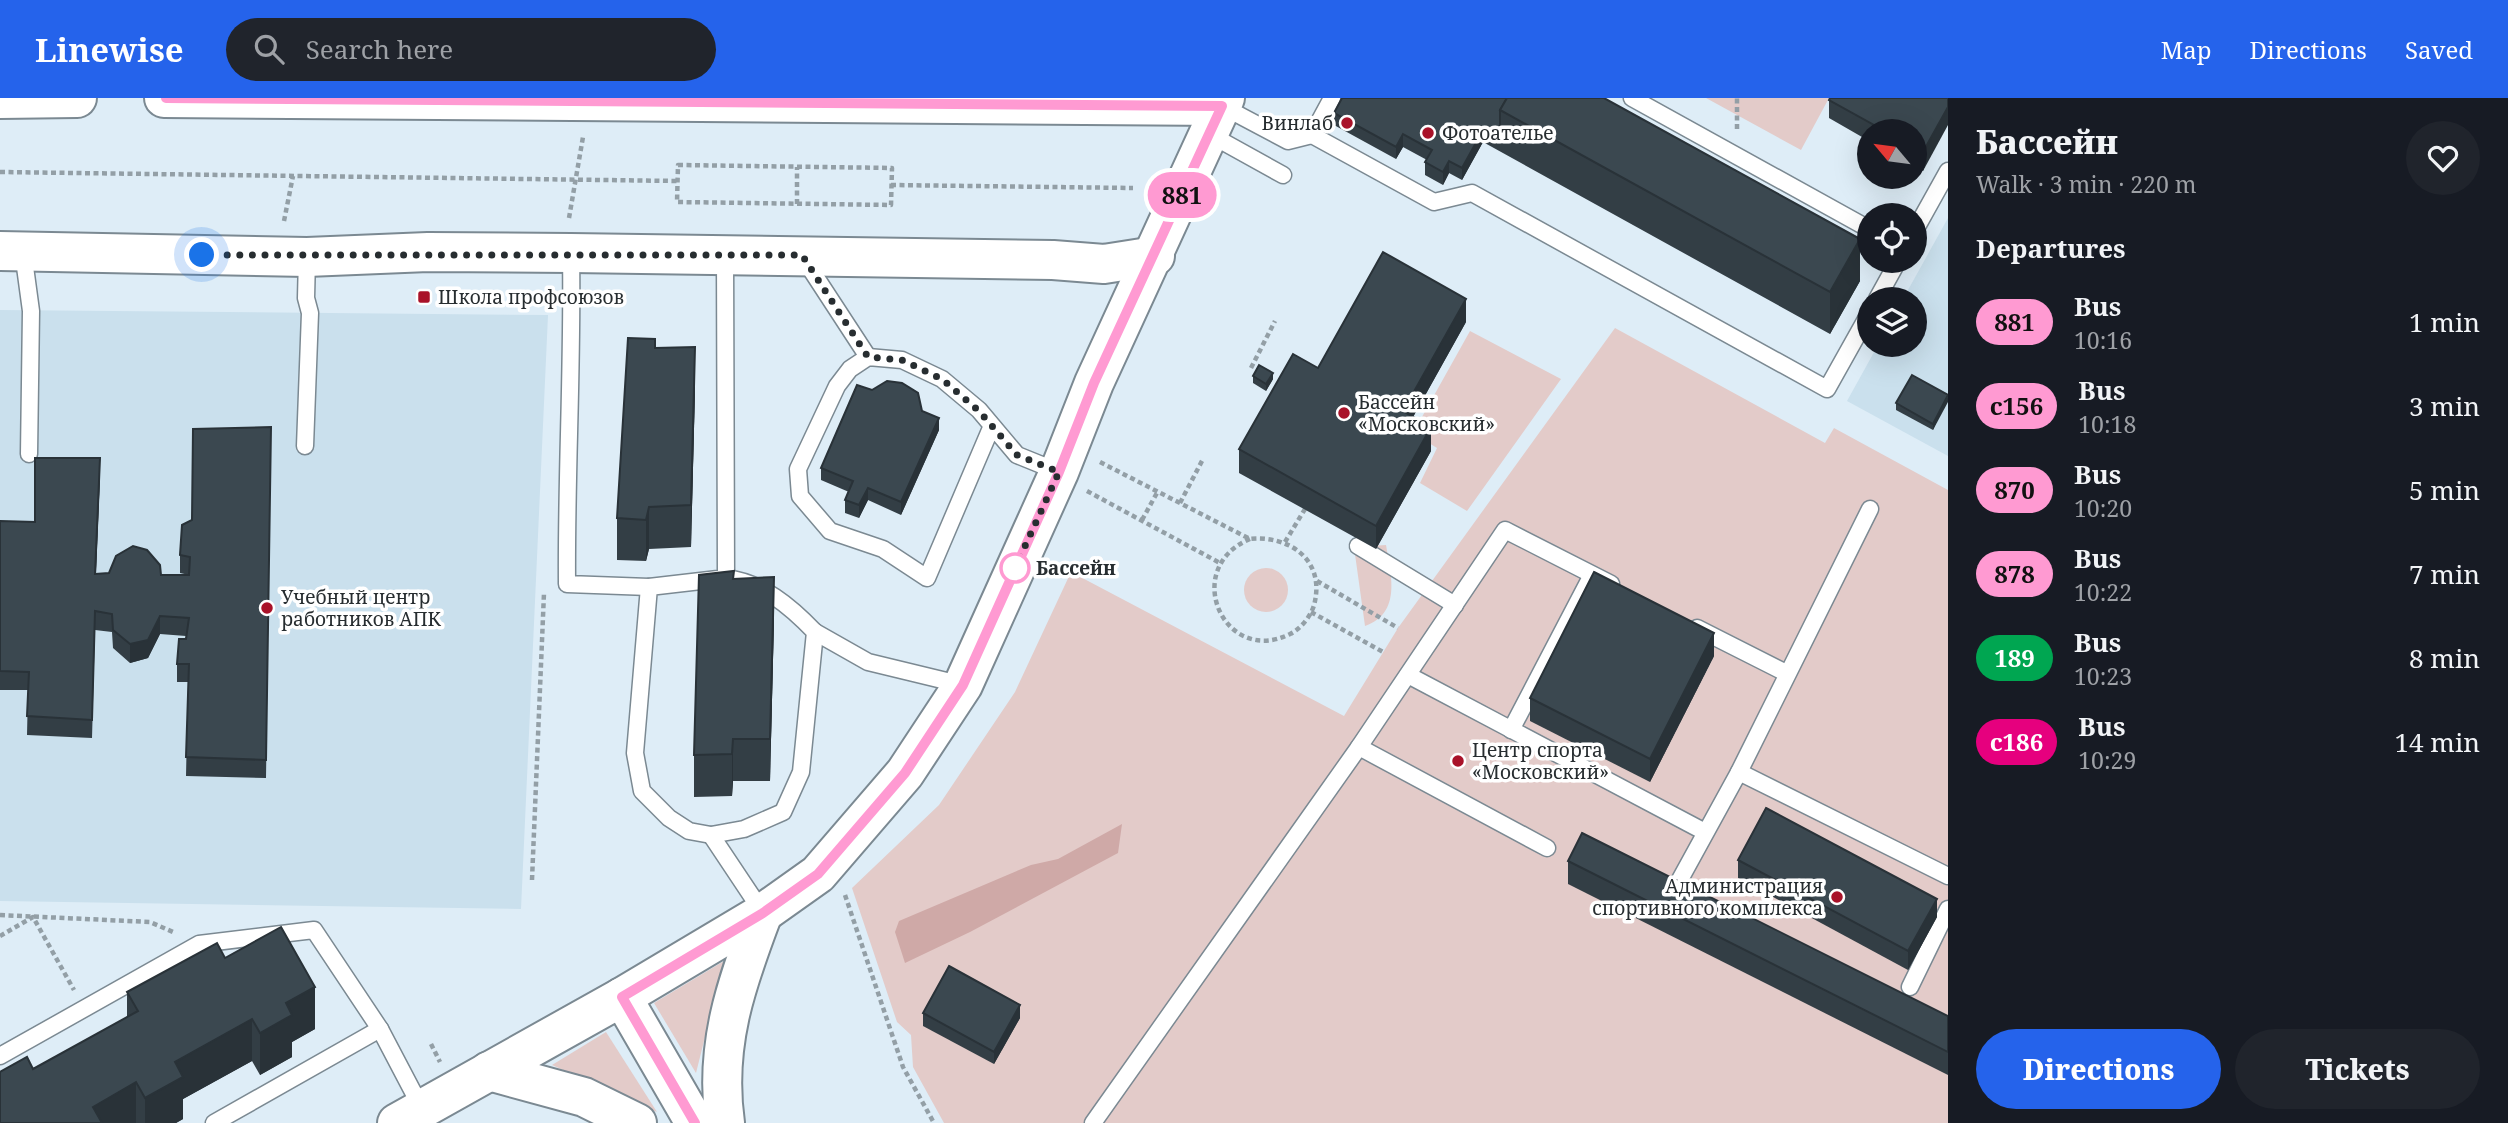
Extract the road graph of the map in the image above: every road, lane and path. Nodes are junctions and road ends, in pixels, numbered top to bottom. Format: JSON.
{"nodes":[{"id":1,"x":77,"y":98,"type":"edge"},
{"id":2,"x":164,"y":98,"type":"edge"},
{"id":3,"x":1332,"y":98,"type":"edge"},
{"id":4,"x":1632,"y":98,"type":"edge"},
{"id":5,"x":0,"y":99,"type":"edge"},
{"id":6,"x":1219,"y":113,"type":"edge"},
{"id":7,"x":1312,"y":135,"type":"junction"},
{"id":8,"x":797,"y":167,"type":"junction"},
{"id":9,"x":1948,"y":171,"type":"edge"},
{"id":10,"x":0,"y":172,"type":"edge"},
{"id":11,"x":1283,"y":175,"type":"dead end"},
{"id":12,"x":678,"y":181,"type":"junction"},
{"id":13,"x":891,"y":185,"type":"junction"},
{"id":14,"x":1133,"y":188,"type":"dead end"},
{"id":15,"x":797,"y":204,"type":"junction"},
{"id":16,"x":1927,"y":209,"type":"edge"},
{"id":17,"x":1857,"y":222,"type":"edge"},
{"id":18,"x":12,"y":251,"type":"edge"},
{"id":19,"x":570,"y":253,"type":"junction"},
{"id":20,"x":725,"y":254,"type":"junction"},
{"id":21,"x":802,"y":255,"type":"junction"},
{"id":22,"x":1155,"y":256,"type":"junction"},
{"id":23,"x":307,"y":257,"type":"junction"},
{"id":24,"x":1275,"y":321,"type":"dead end"},
{"id":25,"x":1857,"y":335,"type":"edge"},
{"id":26,"x":868,"y":357,"type":"junction"},
{"id":27,"x":1251,"y":368,"type":"dead end"},
{"id":28,"x":991,"y":428,"type":"junction"},
{"id":29,"x":305,"y":446,"type":"dead end"},
{"id":30,"x":29,"y":454,"type":"dead end"},
{"id":31,"x":1203,"y":459,"type":"dead end"},
{"id":32,"x":1099,"y":461,"type":"dead end"},
{"id":33,"x":1072,"y":482,"type":"junction"},
{"id":34,"x":1158,"y":491,"type":"junction"},
{"id":35,"x":1180,"y":503,"type":"junction"},
{"id":36,"x":1305,"y":509,"type":"edge"},
{"id":37,"x":1870,"y":509,"type":"dead end"},
{"id":38,"x":1142,"y":520,"type":"junction"},
{"id":39,"x":1250,"y":539,"type":"junction"},
{"id":40,"x":1285,"y":542,"type":"junction"},
{"id":41,"x":1358,"y":546,"type":"edge"},
{"id":42,"x":1220,"y":563,"type":"junction"},
{"id":43,"x":1592,"y":575,"type":"junction"},
{"id":44,"x":726,"y":578,"type":"junction"},
{"id":45,"x":1316,"y":581,"type":"junction"},
{"id":46,"x":649,"y":587,"type":"junction"},
{"id":47,"x":1628,"y":593,"type":"edge"},
{"id":48,"x":1455,"y":605,"type":"junction"},
{"id":49,"x":1311,"y":612,"type":"junction"},
{"id":50,"x":1677,"y":618,"type":"edge"},
{"id":51,"x":1398,"y":628,"type":"dead end"},
{"id":52,"x":815,"y":632,"type":"junction"},
{"id":53,"x":1383,"y":652,"type":"dead end"},
{"id":54,"x":1786,"y":673,"type":"junction"},
{"id":55,"x":1408,"y":675,"type":"junction"},
{"id":56,"x":963,"y":685,"type":"junction"},
{"id":57,"x":1511,"y":730,"type":"junction"},
{"id":58,"x":1359,"y":747,"type":"junction"},
{"id":59,"x":1739,"y":772,"type":"junction"},
{"id":60,"x":1705,"y":832,"type":"junction"},
{"id":61,"x":711,"y":835,"type":"junction"},
{"id":62,"x":1548,"y":848,"type":"dead end"},
{"id":63,"x":1948,"y":876,"type":"edge"},
{"id":64,"x":841,"y":885,"type":"dead end"},
{"id":65,"x":1711,"y":901,"type":"edge"},
{"id":66,"x":1948,"y":909,"type":"edge"},
{"id":67,"x":763,"y":913,"type":"junction"},
{"id":68,"x":0,"y":915,"type":"edge"},
{"id":69,"x":33,"y":917,"type":"junction"},
{"id":70,"x":0,"y":936,"type":"edge"},
{"id":71,"x":199,"y":944,"type":"junction"},
{"id":72,"x":1910,"y":987,"type":"dead end"},
{"id":73,"x":622,"y":997,"type":"junction"},
{"id":74,"x":85,"y":1008,"type":"junction"},
{"id":75,"x":380,"y":1029,"type":"junction"},
{"id":76,"x":0,"y":1056,"type":"edge"},
{"id":77,"x":489,"y":1071,"type":"junction"},
{"id":78,"x":416,"y":1118,"type":"edge"},
{"id":79,"x":214,"y":1123,"type":"edge"},
{"id":80,"x":637,"y":1123,"type":"edge"},
{"id":81,"x":695,"y":1123,"type":"edge"},
{"id":82,"x":725,"y":1123,"type":"edge"},
{"id":83,"x":934,"y":1123,"type":"edge"},
{"id":84,"x":1093,"y":1123,"type":"edge"}],
"edges":[{"from":1,"to":5,"type":"street"},
{"from":2,"to":6,"type":"street"},
{"from":3,"to":7,"type":"lane"},
{"from":4,"to":17,"type":"lane"},
{"from":6,"to":7,"type":"lane"},
{"from":6,"to":11,"type":"lane"},
{"from":6,"to":22,"type":"street"},
{"from":7,"to":25,"type":"lane"},
{"from":8,"to":12,"type":"path"},
{"from":8,"to":13,"type":"path"},
{"from":8,"to":15,"type":"path"},
{"from":9,"to":16,"type":"lane"},
{"from":10,"to":12,"type":"path"},
{"from":12,"to":15,"type":"path"},
{"from":13,"to":14,"type":"path"},
{"from":13,"to":15,"type":"path"},
{"from":18,"to":23,"type":"street"},
{"from":18,"to":30,"type":"lane"},
{"from":19,"to":20,"type":"street"},
{"from":19,"to":23,"type":"street"},
{"from":19,"to":46,"type":"lane"},
{"from":20,"to":21,"type":"street"},
{"from":20,"to":44,"type":"lane"},
{"from":21,"to":22,"type":"street"},
{"from":21,"to":26,"type":"lane"},
{"from":22,"to":33,"type":"street"},
{"from":23,"to":29,"type":"lane"},
{"from":24,"to":27,"type":"path"},
{"from":26,"to":28,"type":"lane"},
{"from":26,"to":28,"type":"lane"},
{"from":28,"to":33,"type":"lane"},
{"from":31,"to":35,"type":"path"},
{"from":32,"to":34,"type":"path"},
{"from":33,"to":38,"type":"path"},
{"from":33,"to":56,"type":"street"},
{"from":34,"to":35,"type":"path"},
{"from":34,"to":38,"type":"path"},
{"from":35,"to":39,"type":"path"},
{"from":36,"to":40,"type":"path"},
{"from":37,"to":54,"type":"lane"},
{"from":38,"to":42,"type":"path"},
{"from":39,"to":40,"type":"path"},
{"from":39,"to":42,"type":"path"},
{"from":40,"to":45,"type":"path"},
{"from":41,"to":48,"type":"lane"},
{"from":42,"to":49,"type":"path"},
{"from":43,"to":47,"type":"lane"},
{"from":43,"to":48,"type":"lane"},
{"from":43,"to":57,"type":"lane"},
{"from":44,"to":46,"type":"lane"},
{"from":44,"to":52,"type":"lane"},
{"from":45,"to":49,"type":"path"},
{"from":45,"to":51,"type":"path"},
{"from":46,"to":61,"type":"lane"},
{"from":48,"to":55,"type":"lane"},
{"from":49,"to":53,"type":"path"},
{"from":50,"to":54,"type":"lane"},
{"from":52,"to":56,"type":"lane"},
{"from":52,"to":61,"type":"lane"},
{"from":54,"to":59,"type":"lane"},
{"from":55,"to":57,"type":"lane"},
{"from":55,"to":58,"type":"lane"},
{"from":56,"to":67,"type":"street"},
{"from":57,"to":60,"type":"lane"},
{"from":58,"to":62,"type":"lane"},
{"from":58,"to":84,"type":"lane"},
{"from":59,"to":60,"type":"lane"},
{"from":59,"to":63,"type":"lane"},
{"from":60,"to":65,"type":"lane"},
{"from":61,"to":67,"type":"lane"},
{"from":64,"to":83,"type":"path"},
{"from":66,"to":72,"type":"lane"},
{"from":67,"to":73,"type":"street"},
{"from":67,"to":82,"type":"street"},
{"from":68,"to":69,"type":"path"},
{"from":69,"to":70,"type":"path"},
{"from":69,"to":71,"type":"path"},
{"from":69,"to":74,"type":"path"},
{"from":71,"to":74,"type":"lane"},
{"from":71,"to":75,"type":"lane"},
{"from":73,"to":77,"type":"street"},
{"from":73,"to":81,"type":"street"},
{"from":74,"to":76,"type":"lane"},
{"from":75,"to":78,"type":"lane"},
{"from":75,"to":79,"type":"lane"},
{"from":77,"to":78,"type":"street"},
{"from":77,"to":80,"type":"street"}]}
